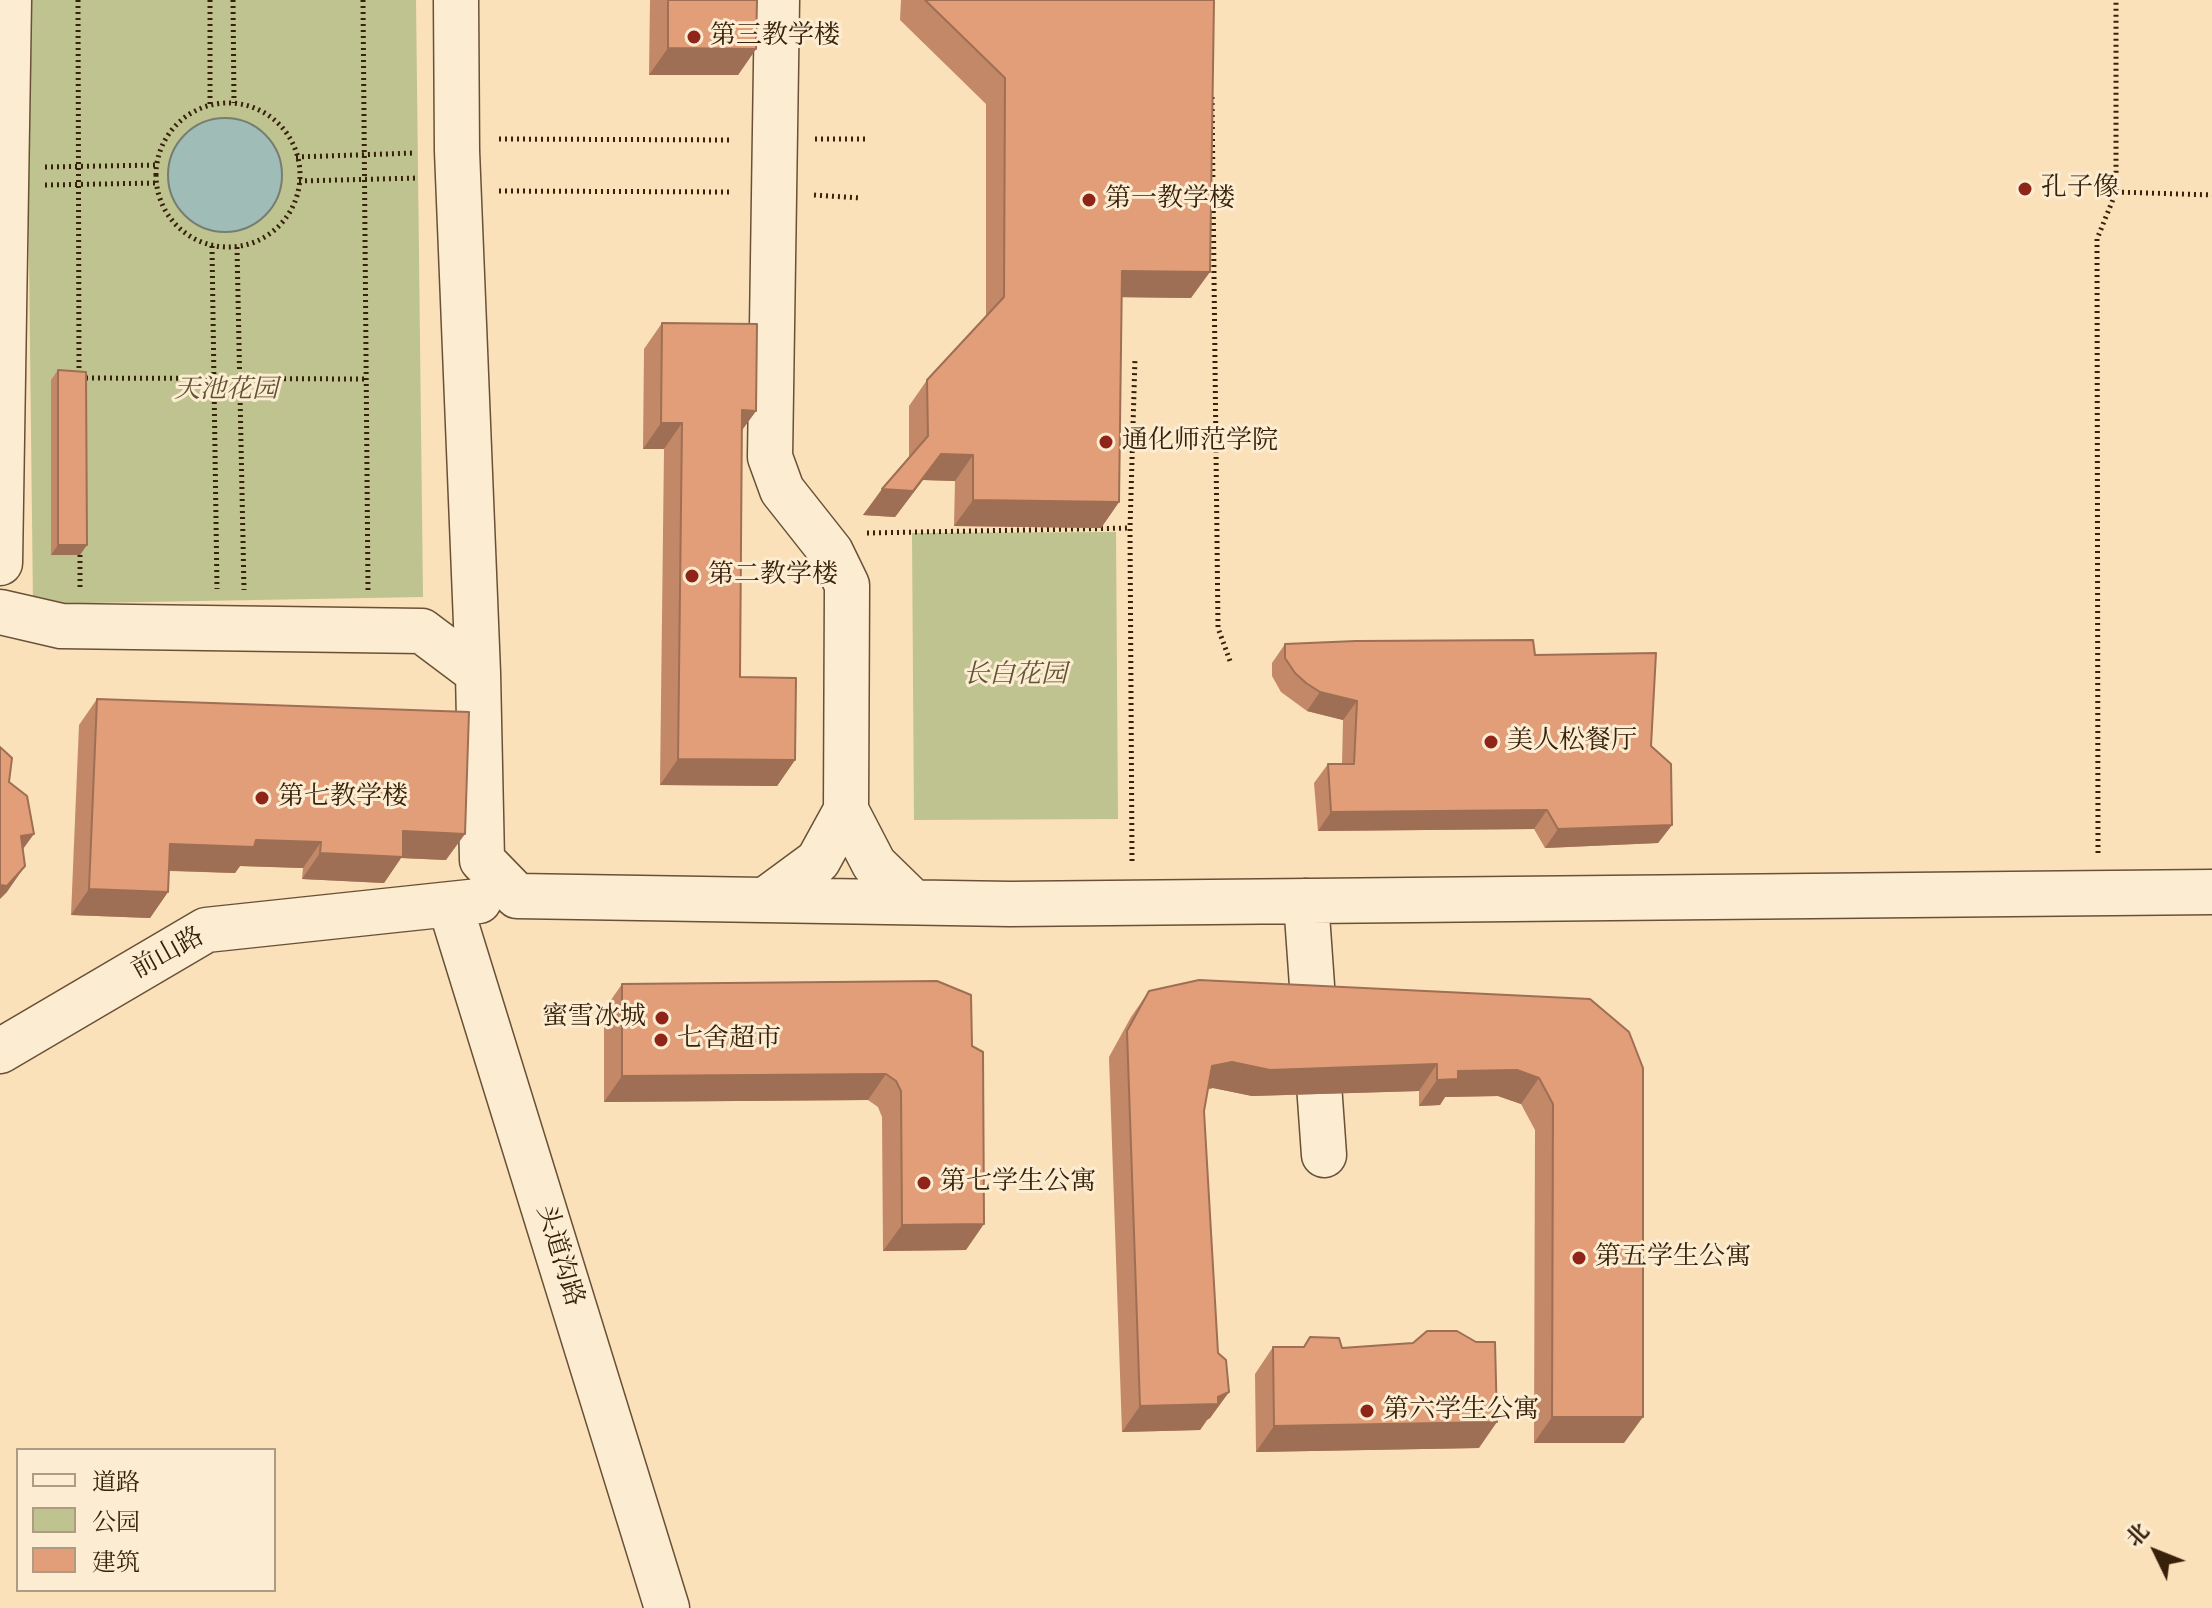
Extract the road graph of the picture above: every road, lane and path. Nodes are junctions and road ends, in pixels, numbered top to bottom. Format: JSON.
{"nodes":[{"id":1,"x":9,"y":0,"type":"edge"},
{"id":2,"x":78,"y":0,"type":"edge"},
{"id":3,"x":210,"y":0,"type":"edge"},
{"id":4,"x":233,"y":0,"type":"edge"},
{"id":5,"x":363,"y":0,"type":"edge"},
{"id":6,"x":456,"y":0,"type":"edge"},
{"id":7,"x":777,"y":0,"type":"edge"},
{"id":8,"x":2116,"y":0,"type":"edge"},
{"id":9,"x":1212,"y":94,"type":"edge"},
{"id":10,"x":234,"y":103,"type":"junction"},
{"id":11,"x":210,"y":106,"type":"junction"},
{"id":12,"x":496,"y":139,"type":"dead end"},
{"id":13,"x":775,"y":140,"type":"junction"},
{"id":14,"x":418,"y":153,"type":"dead end"},
{"id":15,"x":364,"y":156,"type":"junction"},
{"id":16,"x":296,"y":157,"type":"junction"},
{"id":17,"x":157,"y":165,"type":"junction"},
{"id":18,"x":78,"y":166,"type":"junction"},
{"id":19,"x":41,"y":167,"type":"dead end"},
{"id":20,"x":418,"y":178,"type":"dead end"},
{"id":21,"x":365,"y":179,"type":"junction"},
{"id":22,"x":299,"y":181,"type":"junction"},
{"id":23,"x":156,"y":183,"type":"junction"},
{"id":24,"x":41,"y":185,"type":"dead end"},
{"id":25,"x":78,"y":185,"type":"junction"},
{"id":26,"x":492,"y":191,"type":"dead end"},
{"id":27,"x":774,"y":192,"type":"junction"},
{"id":28,"x":2116,"y":192,"type":"junction"},
{"id":29,"x":2212,"y":195,"type":"edge"},
{"id":30,"x":212,"y":246,"type":"junction"},
{"id":31,"x":237,"y":247,"type":"junction"},
{"id":32,"x":1135,"y":358,"type":"dead end"},
{"id":33,"x":214,"y":378,"type":"junction"},
{"id":34,"x":240,"y":378,"type":"junction"},
{"id":35,"x":367,"y":379,"type":"junction"},
{"id":36,"x":1130,"y":528,"type":"junction"},
{"id":37,"x":896,"y":532,"type":"edge"},
{"id":38,"x":80,"y":539,"type":"edge"},
{"id":39,"x":0,"y":562,"type":"edge"},
{"id":40,"x":80,"y":587,"type":"dead end"},
{"id":41,"x":475,"y":588,"type":"junction"},
{"id":42,"x":369,"y":599,"type":"dead end"},
{"id":43,"x":15,"y":615,"type":"edge"},
{"id":44,"x":232,"y":628,"type":"junction"},
{"id":45,"x":422,"y":631,"type":"junction"},
{"id":46,"x":1230,"y":661,"type":"dead end"},
{"id":47,"x":478,"y":673,"type":"junction"},
{"id":48,"x":846,"y":810,"type":"junction"},
{"id":49,"x":2212,"y":892,"type":"edge"},
{"id":50,"x":2097,"y":894,"type":"junction"},
{"id":51,"x":517,"y":896,"type":"junction"},
{"id":52,"x":765,"y":900,"type":"junction"},
{"id":53,"x":1306,"y":901,"type":"junction"},
{"id":54,"x":913,"y":902,"type":"junction"},
{"id":55,"x":1132,"y":902,"type":"junction"},
{"id":56,"x":450,"y":905,"type":"junction"},
{"id":57,"x":0,"y":1051,"type":"edge"},
{"id":58,"x":1324,"y":1155,"type":"dead end"},
{"id":59,"x":667,"y":1608,"type":"edge"}],
"edges":[{"from":1,"to":39,"type":"street"},
{"from":2,"to":18,"type":"path"},
{"from":3,"to":11,"type":"path"},
{"from":4,"to":10,"type":"path"},
{"from":5,"to":15,"type":"path"},
{"from":6,"to":41,"type":"street"},
{"from":7,"to":13,"type":"street"},
{"from":8,"to":28,"type":"path"},
{"from":9,"to":46,"type":"path"},
{"from":10,"to":11,"type":"path"},
{"from":10,"to":16,"type":"path"},
{"from":11,"to":17,"type":"path"},
{"from":12,"to":13,"type":"path"},
{"from":13,"to":27,"type":"street"},
{"from":14,"to":15,"type":"path"},
{"from":15,"to":16,"type":"path"},
{"from":15,"to":21,"type":"path"},
{"from":16,"to":22,"type":"path"},
{"from":17,"to":18,"type":"path"},
{"from":17,"to":23,"type":"path"},
{"from":18,"to":19,"type":"path"},
{"from":18,"to":25,"type":"path"},
{"from":20,"to":21,"type":"path"},
{"from":21,"to":22,"type":"path"},
{"from":21,"to":35,"type":"path"},
{"from":22,"to":31,"type":"path"},
{"from":23,"to":25,"type":"path"},
{"from":23,"to":30,"type":"path"},
{"from":24,"to":25,"type":"path"},
{"from":25,"to":33,"type":"path"},
{"from":26,"to":27,"type":"path"},
{"from":27,"to":48,"type":"street"},
{"from":28,"to":29,"type":"path"},
{"from":28,"to":50,"type":"path"},
{"from":30,"to":31,"type":"path"},
{"from":30,"to":33,"type":"path"},
{"from":31,"to":34,"type":"path"},
{"from":32,"to":36,"type":"path"},
{"from":33,"to":34,"type":"path"},
{"from":33,"to":44,"type":"path"},
{"from":34,"to":35,"type":"path"},
{"from":34,"to":44,"type":"path"},
{"from":35,"to":42,"type":"path"},
{"from":36,"to":37,"type":"path"},
{"from":36,"to":55,"type":"path"},
{"from":38,"to":40,"type":"path"},
{"from":39,"to":43,"type":"street"},
{"from":41,"to":45,"type":"street"},
{"from":41,"to":47,"type":"street"},
{"from":43,"to":44,"type":"street"},
{"from":44,"to":45,"type":"street"},
{"from":45,"to":47,"type":"street"},
{"from":47,"to":51,"type":"street"},
{"from":48,"to":52,"type":"street"},
{"from":48,"to":54,"type":"street"},
{"from":49,"to":50,"type":"street","name":"前山路"},
{"from":50,"to":53,"type":"street","name":"前山路"},
{"from":51,"to":52,"type":"street","name":"前山路"},
{"from":51,"to":56,"type":"street","name":"前山路"},
{"from":52,"to":54,"type":"street","name":"前山路"},
{"from":53,"to":55,"type":"street","name":"前山路"},
{"from":53,"to":58,"type":"street"},
{"from":54,"to":55,"type":"street","name":"前山路"},
{"from":56,"to":57,"type":"street","name":"前山路"},
{"from":56,"to":59,"type":"street","name":"头道沟路"}]}
